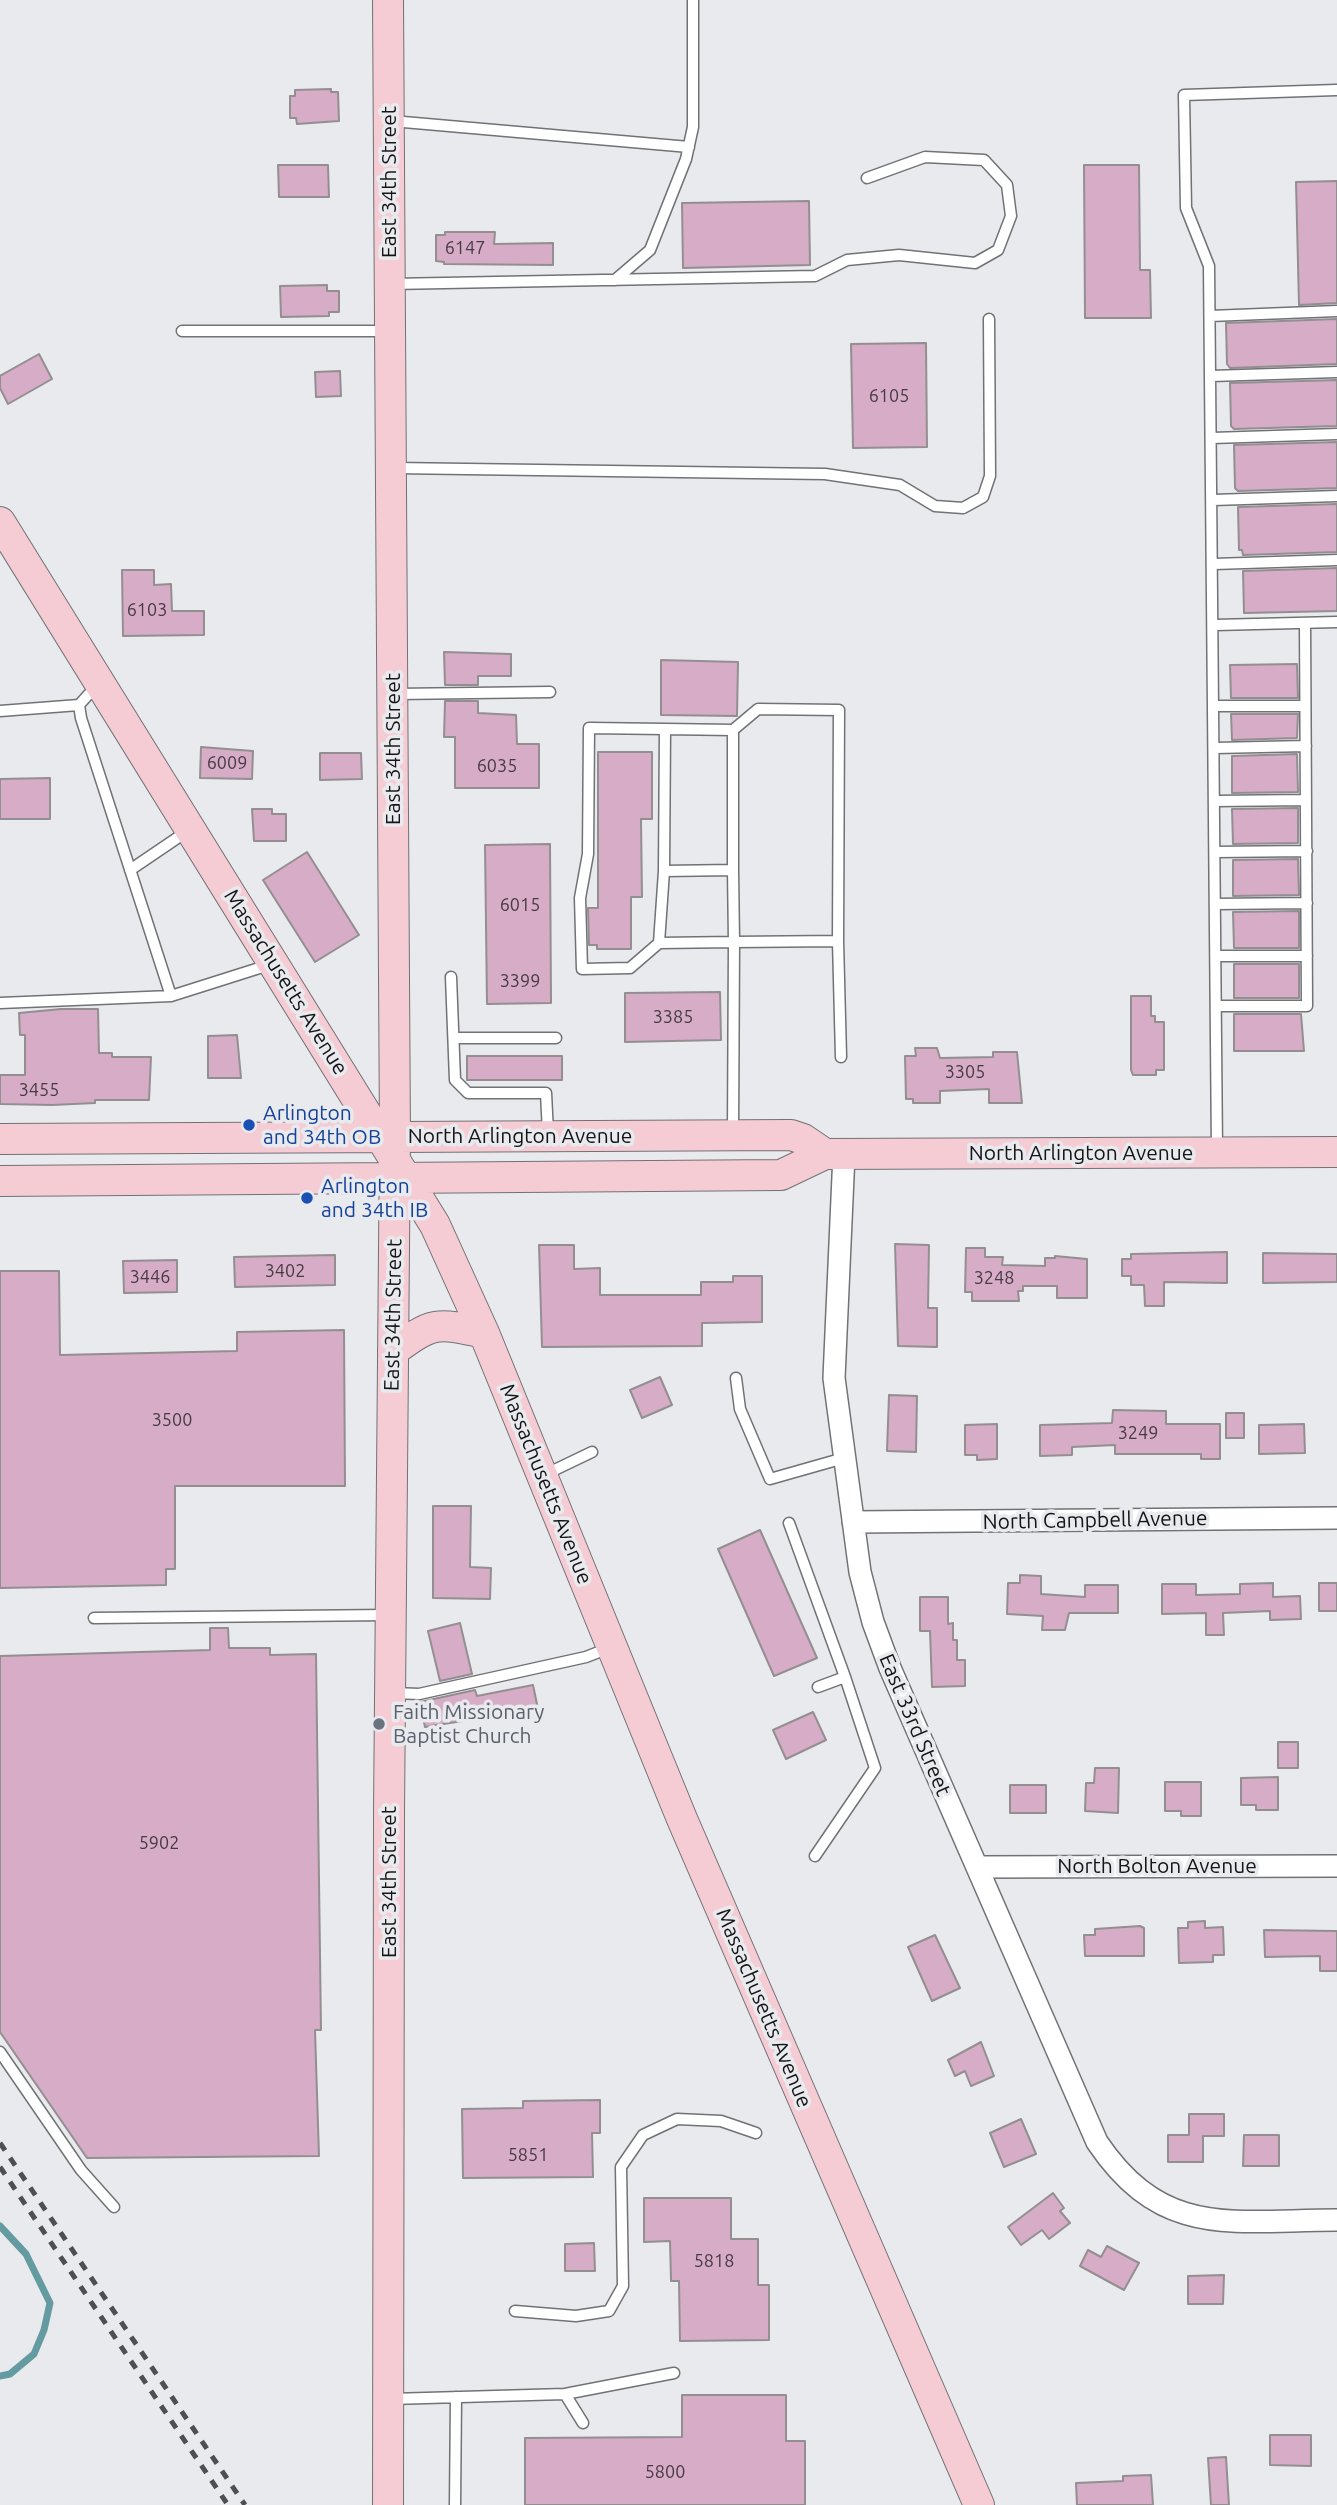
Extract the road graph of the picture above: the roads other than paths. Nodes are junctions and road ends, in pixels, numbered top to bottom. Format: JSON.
{"nodes":[{"id":1,"x":388,"y":0,"type":"edge"},
{"id":2,"x":693,"y":0,"type":"edge"},
{"id":3,"x":1335,"y":90,"type":"edge"},
{"id":4,"x":389,"y":121,"type":"junction"},
{"id":5,"x":688,"y":147,"type":"junction"},
{"id":6,"x":867,"y":178,"type":"dead end"},
{"id":7,"x":615,"y":280,"type":"junction"},
{"id":8,"x":390,"y":284,"type":"junction"},
{"id":9,"x":1337,"y":311,"type":"edge"},
{"id":10,"x":1210,"y":316,"type":"junction"},
{"id":11,"x":989,"y":319,"type":"dead end"},
{"id":12,"x":182,"y":331,"type":"dead end"},
{"id":13,"x":390,"y":331,"type":"junction"},
{"id":14,"x":1337,"y":372,"type":"edge"},
{"id":15,"x":1211,"y":376,"type":"junction"},
{"id":16,"x":1337,"y":434,"type":"edge"},
{"id":17,"x":1212,"y":438,"type":"junction"},
{"id":18,"x":391,"y":468,"type":"junction"},
{"id":19,"x":1337,"y":496,"type":"edge"},
{"id":20,"x":1213,"y":500,"type":"junction"},
{"id":21,"x":0,"y":522,"type":"edge"},
{"id":22,"x":1337,"y":560,"type":"edge"},
{"id":23,"x":1214,"y":564,"type":"junction"},
{"id":24,"x":1337,"y":622,"type":"edge"},
{"id":25,"x":1305,"y":623,"type":"junction"},
{"id":26,"x":1215,"y":625,"type":"junction"},
{"id":27,"x":103,"y":688,"type":"junction"},
{"id":28,"x":550,"y":692,"type":"dead end"},
{"id":29,"x":393,"y":694,"type":"junction"},
{"id":30,"x":79,"y":705,"type":"junction"},
{"id":31,"x":1215,"y":706,"type":"junction"},
{"id":32,"x":1305,"y":706,"type":"junction"},
{"id":33,"x":0,"y":711,"type":"edge"},
{"id":34,"x":665,"y":729,"type":"junction"},
{"id":35,"x":733,"y":730,"type":"junction"},
{"id":36,"x":1306,"y":747,"type":"junction"},
{"id":37,"x":1215,"y":748,"type":"junction"},
{"id":38,"x":1306,"y":800,"type":"junction"},
{"id":39,"x":1216,"y":801,"type":"junction"},
{"id":40,"x":191,"y":828,"type":"junction"},
{"id":41,"x":1307,"y":851,"type":"junction"},
{"id":42,"x":1216,"y":852,"type":"junction"},
{"id":43,"x":130,"y":870,"type":"junction"},
{"id":44,"x":733,"y":870,"type":"junction"},
{"id":45,"x":664,"y":871,"type":"junction"},
{"id":46,"x":1307,"y":903,"type":"junction"},
{"id":47,"x":1216,"y":904,"type":"junction"},
{"id":48,"x":838,"y":941,"type":"junction"},
{"id":49,"x":734,"y":942,"type":"junction"},
{"id":50,"x":659,"y":943,"type":"junction"},
{"id":51,"x":1216,"y":956,"type":"junction"},
{"id":52,"x":1307,"y":956,"type":"junction"},
{"id":53,"x":275,"y":963,"type":"junction"},
{"id":54,"x":451,"y":977,"type":"dead end"},
{"id":55,"x":172,"y":996,"type":"junction"},
{"id":56,"x":0,"y":1003,"type":"edge"},
{"id":57,"x":1216,"y":1006,"type":"junction"},
{"id":58,"x":454,"y":1038,"type":"junction"},
{"id":59,"x":556,"y":1038,"type":"dead end"},
{"id":60,"x":841,"y":1057,"type":"dead end"},
{"id":61,"x":733,"y":1135,"type":"junction"},
{"id":62,"x":548,"y":1136,"type":"junction"},
{"id":63,"x":0,"y":1139,"type":"edge"},
{"id":64,"x":1337,"y":1152,"type":"edge"},
{"id":65,"x":1217,"y":1153,"type":"junction"},
{"id":66,"x":834,"y":1154,"type":"junction"},
{"id":67,"x":394,"y":1157,"type":"junction"},
{"id":68,"x":0,"y":1181,"type":"edge"},
{"id":69,"x":484,"y":1332,"type":"junction"},
{"id":70,"x":393,"y":1350,"type":"junction"},
{"id":71,"x":736,"y":1378,"type":"dead end"},
{"id":72,"x":592,"y":1452,"type":"dead end"},
{"id":73,"x":844,"y":1458,"type":"junction"},
{"id":74,"x":542,"y":1476,"type":"junction"},
{"id":75,"x":1337,"y":1518,"type":"edge"},
{"id":76,"x":853,"y":1522,"type":"junction"},
{"id":77,"x":789,"y":1523,"type":"dead end"},
{"id":78,"x":391,"y":1615,"type":"junction"},
{"id":79,"x":93,"y":1618,"type":"dead end"},
{"id":80,"x":612,"y":1647,"type":"junction"},
{"id":81,"x":845,"y":1677,"type":"junction"},
{"id":82,"x":818,"y":1687,"type":"dead end"},
{"id":83,"x":390,"y":1693,"type":"junction"},
{"id":84,"x":815,"y":1856,"type":"dead end"},
{"id":85,"x":1337,"y":1866,"type":"edge"},
{"id":86,"x":977,"y":1867,"type":"junction"},
{"id":87,"x":0,"y":2052,"type":"edge"},
{"id":88,"x":756,"y":2133,"type":"dead end"},
{"id":89,"x":114,"y":2207,"type":"dead end"},
{"id":90,"x":1337,"y":2220,"type":"edge"},
{"id":91,"x":515,"y":2311,"type":"dead end"},
{"id":92,"x":674,"y":2373,"type":"dead end"},
{"id":93,"x":565,"y":2394,"type":"junction"},
{"id":94,"x":456,"y":2397,"type":"junction"},
{"id":95,"x":388,"y":2399,"type":"junction"},
{"id":96,"x":583,"y":2423,"type":"dead end"},
{"id":97,"x":388,"y":2505,"type":"edge"},
{"id":98,"x":455,"y":2505,"type":"edge"},
{"id":99,"x":979,"y":2505,"type":"edge"}],
"edges":[{"from":1,"to":4,"type":"main road","name":"East 34th Street"},
{"from":2,"to":5,"type":"lane"},
{"from":3,"to":10,"type":"lane"},
{"from":4,"to":5,"type":"lane"},
{"from":4,"to":8,"type":"main road","name":"East 34th Street"},
{"from":5,"to":7,"type":"lane"},
{"from":6,"to":7,"type":"lane"},
{"from":7,"to":8,"type":"lane"},
{"from":8,"to":13,"type":"main road","name":"East 34th Street"},
{"from":9,"to":10,"type":"lane"},
{"from":10,"to":15,"type":"lane"},
{"from":11,"to":18,"type":"lane"},
{"from":12,"to":13,"type":"lane"},
{"from":13,"to":18,"type":"main road","name":"East 34th Street"},
{"from":14,"to":15,"type":"lane"},
{"from":15,"to":17,"type":"lane"},
{"from":16,"to":17,"type":"lane"},
{"from":17,"to":20,"type":"lane"},
{"from":18,"to":29,"type":"main road","name":"East 34th Street"},
{"from":19,"to":20,"type":"lane"},
{"from":20,"to":23,"type":"lane"},
{"from":21,"to":27,"type":"main road","name":"Massachusetts Avenue"},
{"from":22,"to":23,"type":"lane"},
{"from":23,"to":26,"type":"lane"},
{"from":24,"to":25,"type":"lane"},
{"from":25,"to":26,"type":"lane"},
{"from":25,"to":32,"type":"lane"},
{"from":26,"to":31,"type":"lane"},
{"from":27,"to":30,"type":"lane"},
{"from":27,"to":40,"type":"main road","name":"Massachusetts Avenue"},
{"from":28,"to":29,"type":"lane"},
{"from":29,"to":67,"type":"main road","name":"East 34th Street"},
{"from":30,"to":33,"type":"lane"},
{"from":30,"to":43,"type":"lane"},
{"from":31,"to":32,"type":"lane"},
{"from":31,"to":37,"type":"lane"},
{"from":32,"to":36,"type":"lane"},
{"from":34,"to":35,"type":"lane"},
{"from":34,"to":45,"type":"lane"},
{"from":34,"to":50,"type":"lane"},
{"from":35,"to":44,"type":"lane"},
{"from":35,"to":48,"type":"lane"},
{"from":36,"to":37,"type":"lane"},
{"from":36,"to":38,"type":"lane"},
{"from":37,"to":39,"type":"lane"},
{"from":38,"to":39,"type":"lane"},
{"from":38,"to":41,"type":"lane"},
{"from":39,"to":42,"type":"lane"},
{"from":40,"to":43,"type":"lane"},
{"from":40,"to":53,"type":"main road","name":"Massachusetts Avenue"},
{"from":41,"to":42,"type":"lane"},
{"from":41,"to":46,"type":"lane"},
{"from":42,"to":47,"type":"lane"},
{"from":43,"to":55,"type":"lane"},
{"from":44,"to":45,"type":"lane"},
{"from":44,"to":49,"type":"lane"},
{"from":45,"to":50,"type":"lane"},
{"from":46,"to":47,"type":"lane"},
{"from":46,"to":52,"type":"lane"},
{"from":47,"to":51,"type":"lane"},
{"from":48,"to":49,"type":"lane"},
{"from":48,"to":60,"type":"lane"},
{"from":49,"to":50,"type":"lane"},
{"from":49,"to":61,"type":"lane"},
{"from":51,"to":52,"type":"lane"},
{"from":51,"to":57,"type":"lane"},
{"from":52,"to":57,"type":"lane"},
{"from":53,"to":55,"type":"lane"},
{"from":53,"to":67,"type":"main road","name":"Massachusetts Avenue"},
{"from":54,"to":58,"type":"lane"},
{"from":55,"to":56,"type":"lane"},
{"from":57,"to":65,"type":"lane"},
{"from":58,"to":59,"type":"lane"},
{"from":58,"to":62,"type":"lane"},
{"from":61,"to":62,"type":"main road","name":"North Arlington Avenue"},
{"from":61,"to":66,"type":"main road","name":"North Arlington Avenue"},
{"from":62,"to":67,"type":"main road","name":"North Arlington Avenue"},
{"from":63,"to":67,"type":"main road","name":"North Arlington Avenue"},
{"from":64,"to":65,"type":"main road","name":"North Arlington Avenue"},
{"from":65,"to":66,"type":"main road","name":"North Arlington Avenue"},
{"from":66,"to":67,"type":"main road","name":"North Arlington Avenue"},
{"from":66,"to":73,"type":"street","name":"East 33rd Street"},
{"from":67,"to":68,"type":"main road","name":"North Arlington Avenue"},
{"from":67,"to":69,"type":"main road","name":"Massachusetts Avenue"},
{"from":67,"to":70,"type":"main road","name":"East 34th Street"},
{"from":69,"to":70,"type":"main road"},
{"from":69,"to":74,"type":"main road","name":"Massachusetts Avenue"},
{"from":70,"to":78,"type":"main road","name":"East 34th Street"},
{"from":71,"to":73,"type":"lane"},
{"from":72,"to":74,"type":"lane"},
{"from":73,"to":76,"type":"street","name":"East 33rd Street"},
{"from":74,"to":80,"type":"main road","name":"Massachusetts Avenue"},
{"from":75,"to":76,"type":"street","name":"North Campbell Avenue"},
{"from":76,"to":86,"type":"street","name":"East 33rd Street"},
{"from":77,"to":81,"type":"lane"},
{"from":78,"to":79,"type":"lane"},
{"from":78,"to":83,"type":"main road","name":"East 34th Street"},
{"from":80,"to":83,"type":"lane"},
{"from":80,"to":99,"type":"main road","name":"Massachusetts Avenue"},
{"from":81,"to":82,"type":"lane"},
{"from":81,"to":84,"type":"lane"},
{"from":83,"to":95,"type":"main road","name":"East 34th Street"},
{"from":85,"to":86,"type":"street","name":"North Bolton Avenue"},
{"from":86,"to":90,"type":"street","name":"East 33rd Street"},
{"from":87,"to":89,"type":"lane"},
{"from":88,"to":91,"type":"lane"},
{"from":92,"to":93,"type":"lane"},
{"from":93,"to":94,"type":"lane"},
{"from":93,"to":96,"type":"lane"},
{"from":94,"to":95,"type":"lane"},
{"from":94,"to":98,"type":"lane"},
{"from":95,"to":97,"type":"main road","name":"East 34th Street"}]}
